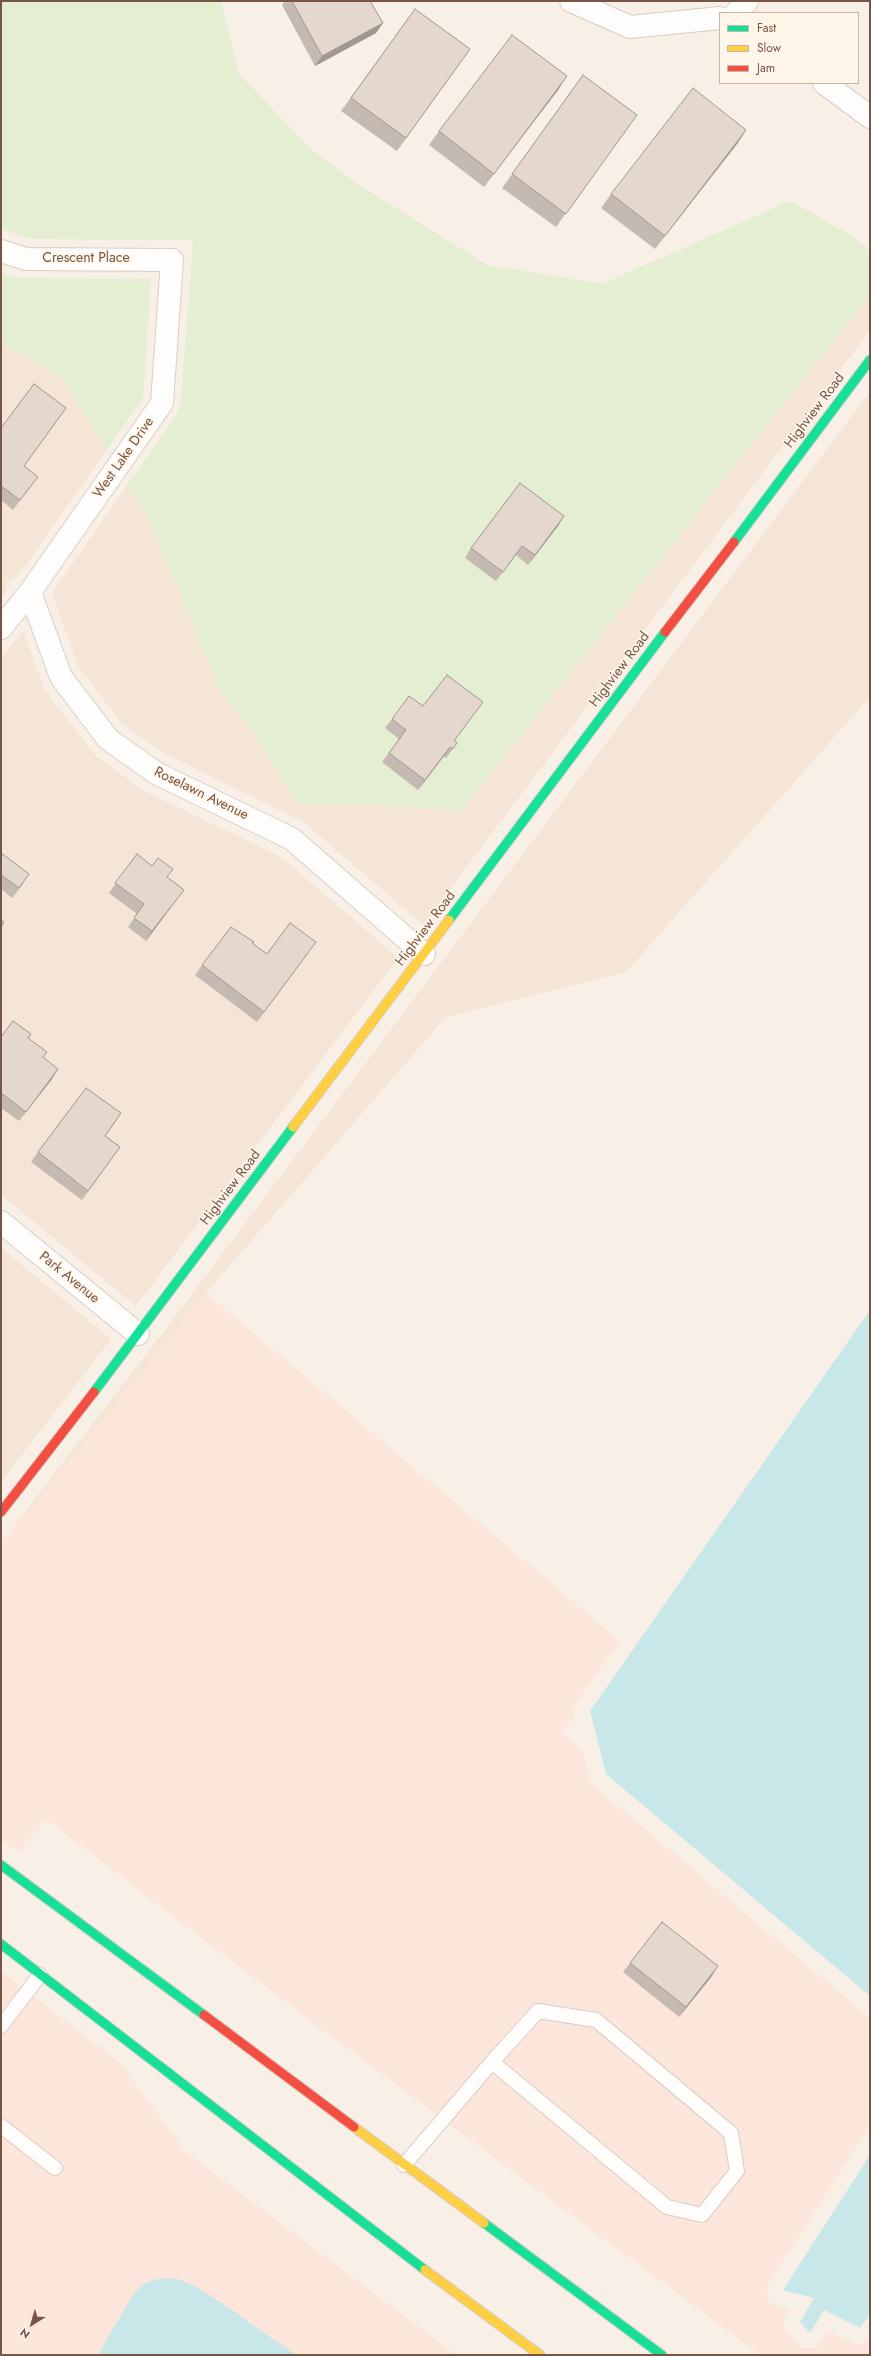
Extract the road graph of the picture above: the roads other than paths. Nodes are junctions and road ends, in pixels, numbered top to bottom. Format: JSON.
{"nodes":[{"id":1,"x":571,"y":1,"type":"edge"},
{"id":2,"x":747,"y":1,"type":"edge"},
{"id":3,"x":737,"y":12,"type":"edge"},
{"id":4,"x":719,"y":18,"type":"edge"},
{"id":5,"x":825,"y":84,"type":"edge"},
{"id":6,"x":870,"y":117,"type":"edge"},
{"id":7,"x":1,"y":251,"type":"edge"},
{"id":8,"x":172,"y":260,"type":"joint"},
{"id":9,"x":870,"y":360,"type":"edge"},
{"id":10,"x":30,"y":592,"type":"junction"},
{"id":11,"x":1,"y":628,"type":"edge"},
{"id":12,"x":424,"y":954,"type":"junction"},
{"id":13,"x":1,"y":1222,"type":"edge"},
{"id":14,"x":138,"y":1334,"type":"junction"},
{"id":15,"x":1,"y":1512,"type":"edge"},
{"id":16,"x":1,"y":1865,"type":"edge"},
{"id":17,"x":1,"y":1944,"type":"edge"},
{"id":18,"x":40,"y":1974,"type":"junction"},
{"id":19,"x":1,"y":2026,"type":"edge"},
{"id":20,"x":492,"y":2062,"type":"junction"},
{"id":21,"x":1,"y":2126,"type":"edge"},
{"id":22,"x":404,"y":2165,"type":"junction"},
{"id":23,"x":55,"y":2168,"type":"dead end"},
{"id":24,"x":540,"y":2355,"type":"edge"},
{"id":25,"x":662,"y":2355,"type":"edge"}],
"edges":[{"from":1,"to":4,"type":"street"},
{"from":2,"to":3,"type":"street"},
{"from":5,"to":6,"type":"street"},
{"from":7,"to":8,"type":"street","name":"Crescent Place"},
{"from":8,"to":10,"type":"street","name":"West Lake Drive"},
{"from":9,"to":12,"type":"main road","name":"Highview Road"},
{"from":10,"to":11,"type":"street","name":"West Lake Drive"},
{"from":10,"to":12,"type":"street","name":"Roselawn Avenue"},
{"from":12,"to":14,"type":"main road","name":"Highview Road"},
{"from":13,"to":14,"type":"street","name":"Park Avenue"},
{"from":14,"to":15,"type":"main road","name":"Highview Road"},
{"from":16,"to":22,"type":"main road"},
{"from":17,"to":18,"type":"main road"},
{"from":18,"to":19,"type":"lane"},
{"from":18,"to":24,"type":"main road"},
{"from":20,"to":20,"type":"lane"},
{"from":20,"to":22,"type":"lane"},
{"from":21,"to":23,"type":"lane"},
{"from":22,"to":25,"type":"main road"}]}
